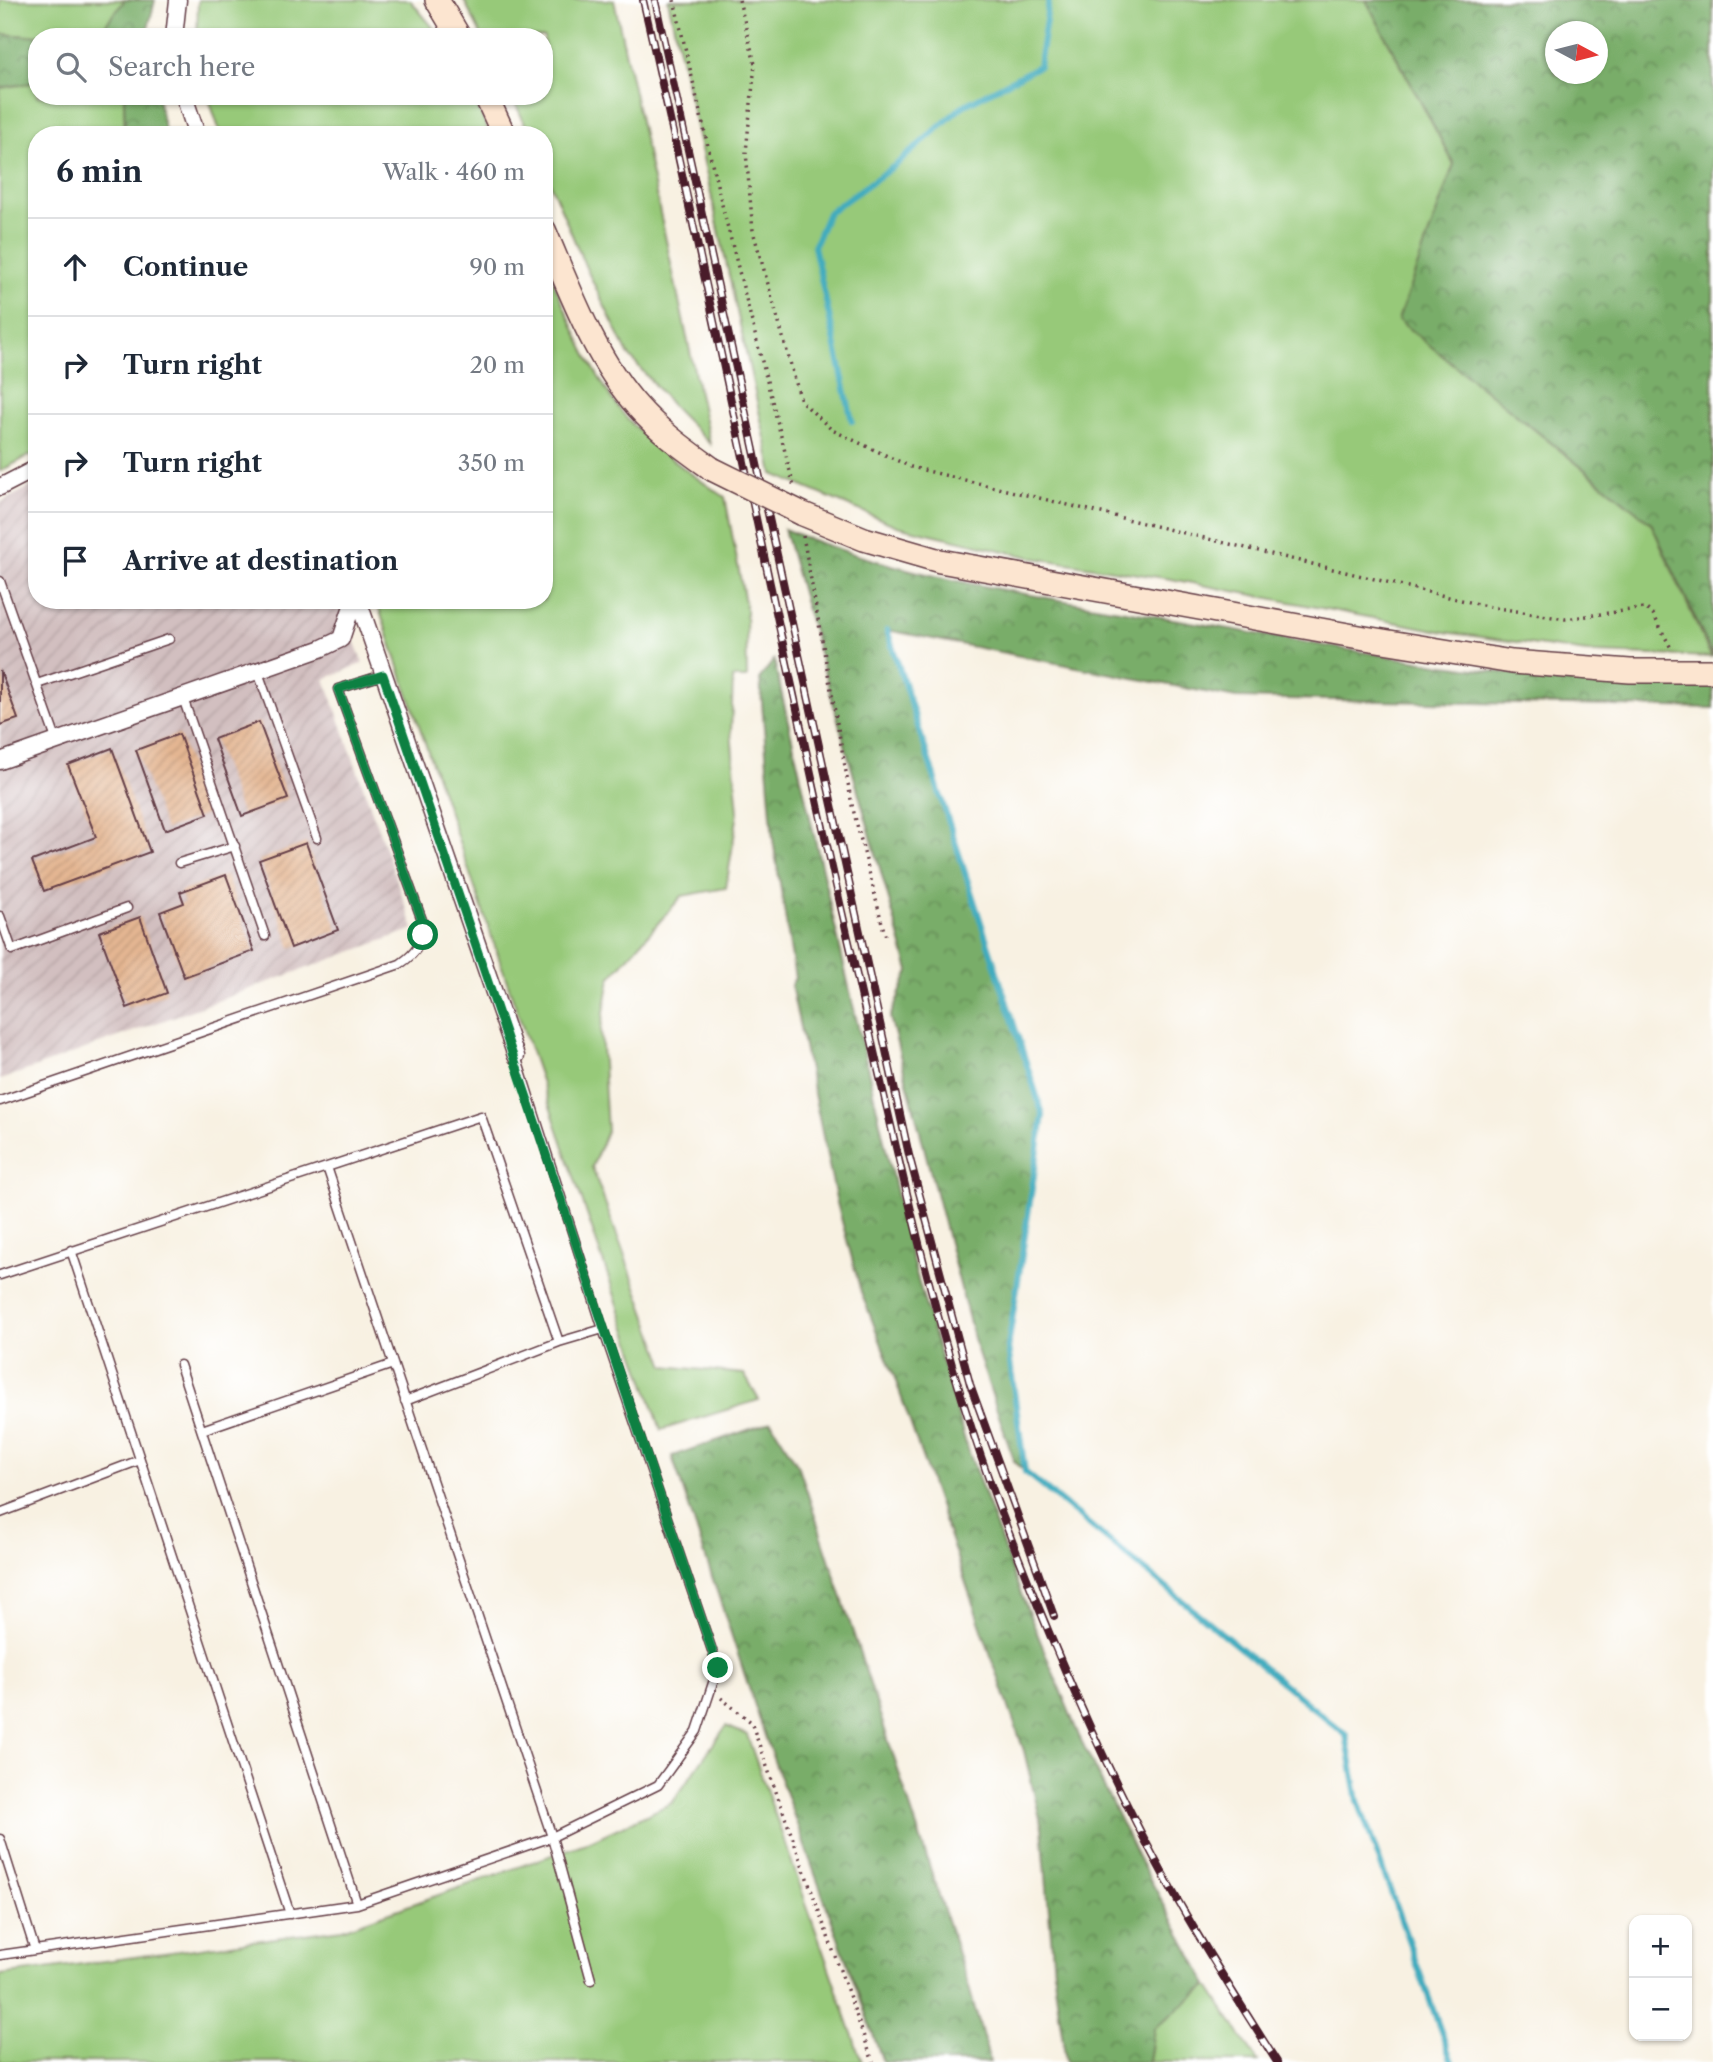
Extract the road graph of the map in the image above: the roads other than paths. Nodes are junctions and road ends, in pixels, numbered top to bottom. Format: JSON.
{"nodes":[{"id":1,"x":178,"y":0,"type":"edge"},
{"id":2,"x":437,"y":0,"type":"edge"},
{"id":3,"x":175,"y":28,"type":"edge"},
{"id":4,"x":454,"y":28,"type":"edge"},
{"id":5,"x":187,"y":105,"type":"edge"},
{"id":6,"x":490,"y":105,"type":"edge"},
{"id":7,"x":194,"y":126,"type":"edge"},
{"id":8,"x":500,"y":126,"type":"edge"},
{"id":9,"x":553,"y":249,"type":"edge"},
{"id":10,"x":28,"y":473,"type":"edge"},
{"id":11,"x":0,"y":487,"type":"edge"},
{"id":12,"x":0,"y":581,"type":"edge"},
{"id":13,"x":353,"y":609,"type":"edge"},
{"id":14,"x":359,"y":609,"type":"edge"},
{"id":15,"x":169,"y":639,"type":"dead end"},
{"id":16,"x":1713,"y":671,"type":"edge"},
{"id":17,"x":258,"y":672,"type":"junction"},
{"id":18,"x":383,"y":675,"type":"junction"},
{"id":19,"x":37,"y":684,"type":"junction"},
{"id":20,"x":183,"y":698,"type":"junction"},
{"id":21,"x":57,"y":741,"type":"junction"},
{"id":22,"x":0,"y":761,"type":"edge"},
{"id":23,"x":317,"y":838,"type":"dead end"},
{"id":24,"x":235,"y":846,"type":"junction"},
{"id":25,"x":179,"y":863,"type":"dead end"},
{"id":26,"x":127,"y":908,"type":"dead end"},
{"id":27,"x":0,"y":916,"type":"edge"},
{"id":28,"x":265,"y":936,"type":"dead end"},
{"id":29,"x":516,"y":1056,"type":"joint"},
{"id":30,"x":0,"y":1101,"type":"edge"},
{"id":31,"x":327,"y":1167,"type":"junction"},
{"id":32,"x":71,"y":1250,"type":"junction"},
{"id":33,"x":0,"y":1275,"type":"edge"},
{"id":34,"x":603,"y":1329,"type":"junction"},
{"id":35,"x":559,"y":1342,"type":"junction"},
{"id":36,"x":393,"y":1364,"type":"junction"},
{"id":37,"x":180,"y":1365,"type":"dead end"},
{"id":38,"x":405,"y":1401,"type":"junction"},
{"id":39,"x":202,"y":1430,"type":"junction"},
{"id":40,"x":141,"y":1460,"type":"junction"},
{"id":41,"x":0,"y":1513,"type":"edge"},
{"id":42,"x":552,"y":1837,"type":"junction"},
{"id":43,"x":0,"y":1839,"type":"edge"},
{"id":44,"x":357,"y":1904,"type":"junction"},
{"id":45,"x":290,"y":1914,"type":"junction"},
{"id":46,"x":35,"y":1950,"type":"junction"},
{"id":47,"x":0,"y":1955,"type":"edge"},
{"id":48,"x":591,"y":1980,"type":"dead end"}],
"edges":[{"from":1,"to":3,"type":"street"},
{"from":2,"to":4,"type":"main road"},
{"from":5,"to":7,"type":"street"},
{"from":6,"to":8,"type":"main road"},
{"from":9,"to":16,"type":"main road","bridge":true},
{"from":10,"to":11,"type":"street"},
{"from":12,"to":19,"type":"lane"},
{"from":13,"to":17,"type":"street"},
{"from":14,"to":18,"type":"street"},
{"from":15,"to":19,"type":"lane"},
{"from":17,"to":20,"type":"street"},
{"from":17,"to":23,"type":"lane"},
{"from":18,"to":29,"type":"street"},
{"from":18,"to":30,"type":"lane"},
{"from":19,"to":21,"type":"lane"},
{"from":20,"to":21,"type":"street"},
{"from":20,"to":24,"type":"lane"},
{"from":21,"to":22,"type":"street"},
{"from":24,"to":25,"type":"lane"},
{"from":24,"to":28,"type":"lane"},
{"from":26,"to":27,"type":"lane"},
{"from":29,"to":34,"type":"lane"},
{"from":31,"to":32,"type":"lane"},
{"from":31,"to":35,"type":"lane"},
{"from":31,"to":36,"type":"lane"},
{"from":32,"to":33,"type":"lane"},
{"from":32,"to":40,"type":"lane"},
{"from":34,"to":35,"type":"lane"},
{"from":34,"to":42,"type":"lane"},
{"from":35,"to":38,"type":"lane"},
{"from":36,"to":38,"type":"lane"},
{"from":36,"to":39,"type":"lane"},
{"from":37,"to":39,"type":"lane"},
{"from":38,"to":42,"type":"lane"},
{"from":39,"to":44,"type":"lane"},
{"from":40,"to":41,"type":"lane"},
{"from":40,"to":45,"type":"lane"},
{"from":42,"to":44,"type":"lane"},
{"from":42,"to":48,"type":"lane"},
{"from":43,"to":46,"type":"lane"},
{"from":44,"to":45,"type":"lane"},
{"from":45,"to":46,"type":"lane"},
{"from":46,"to":47,"type":"lane"}]}
